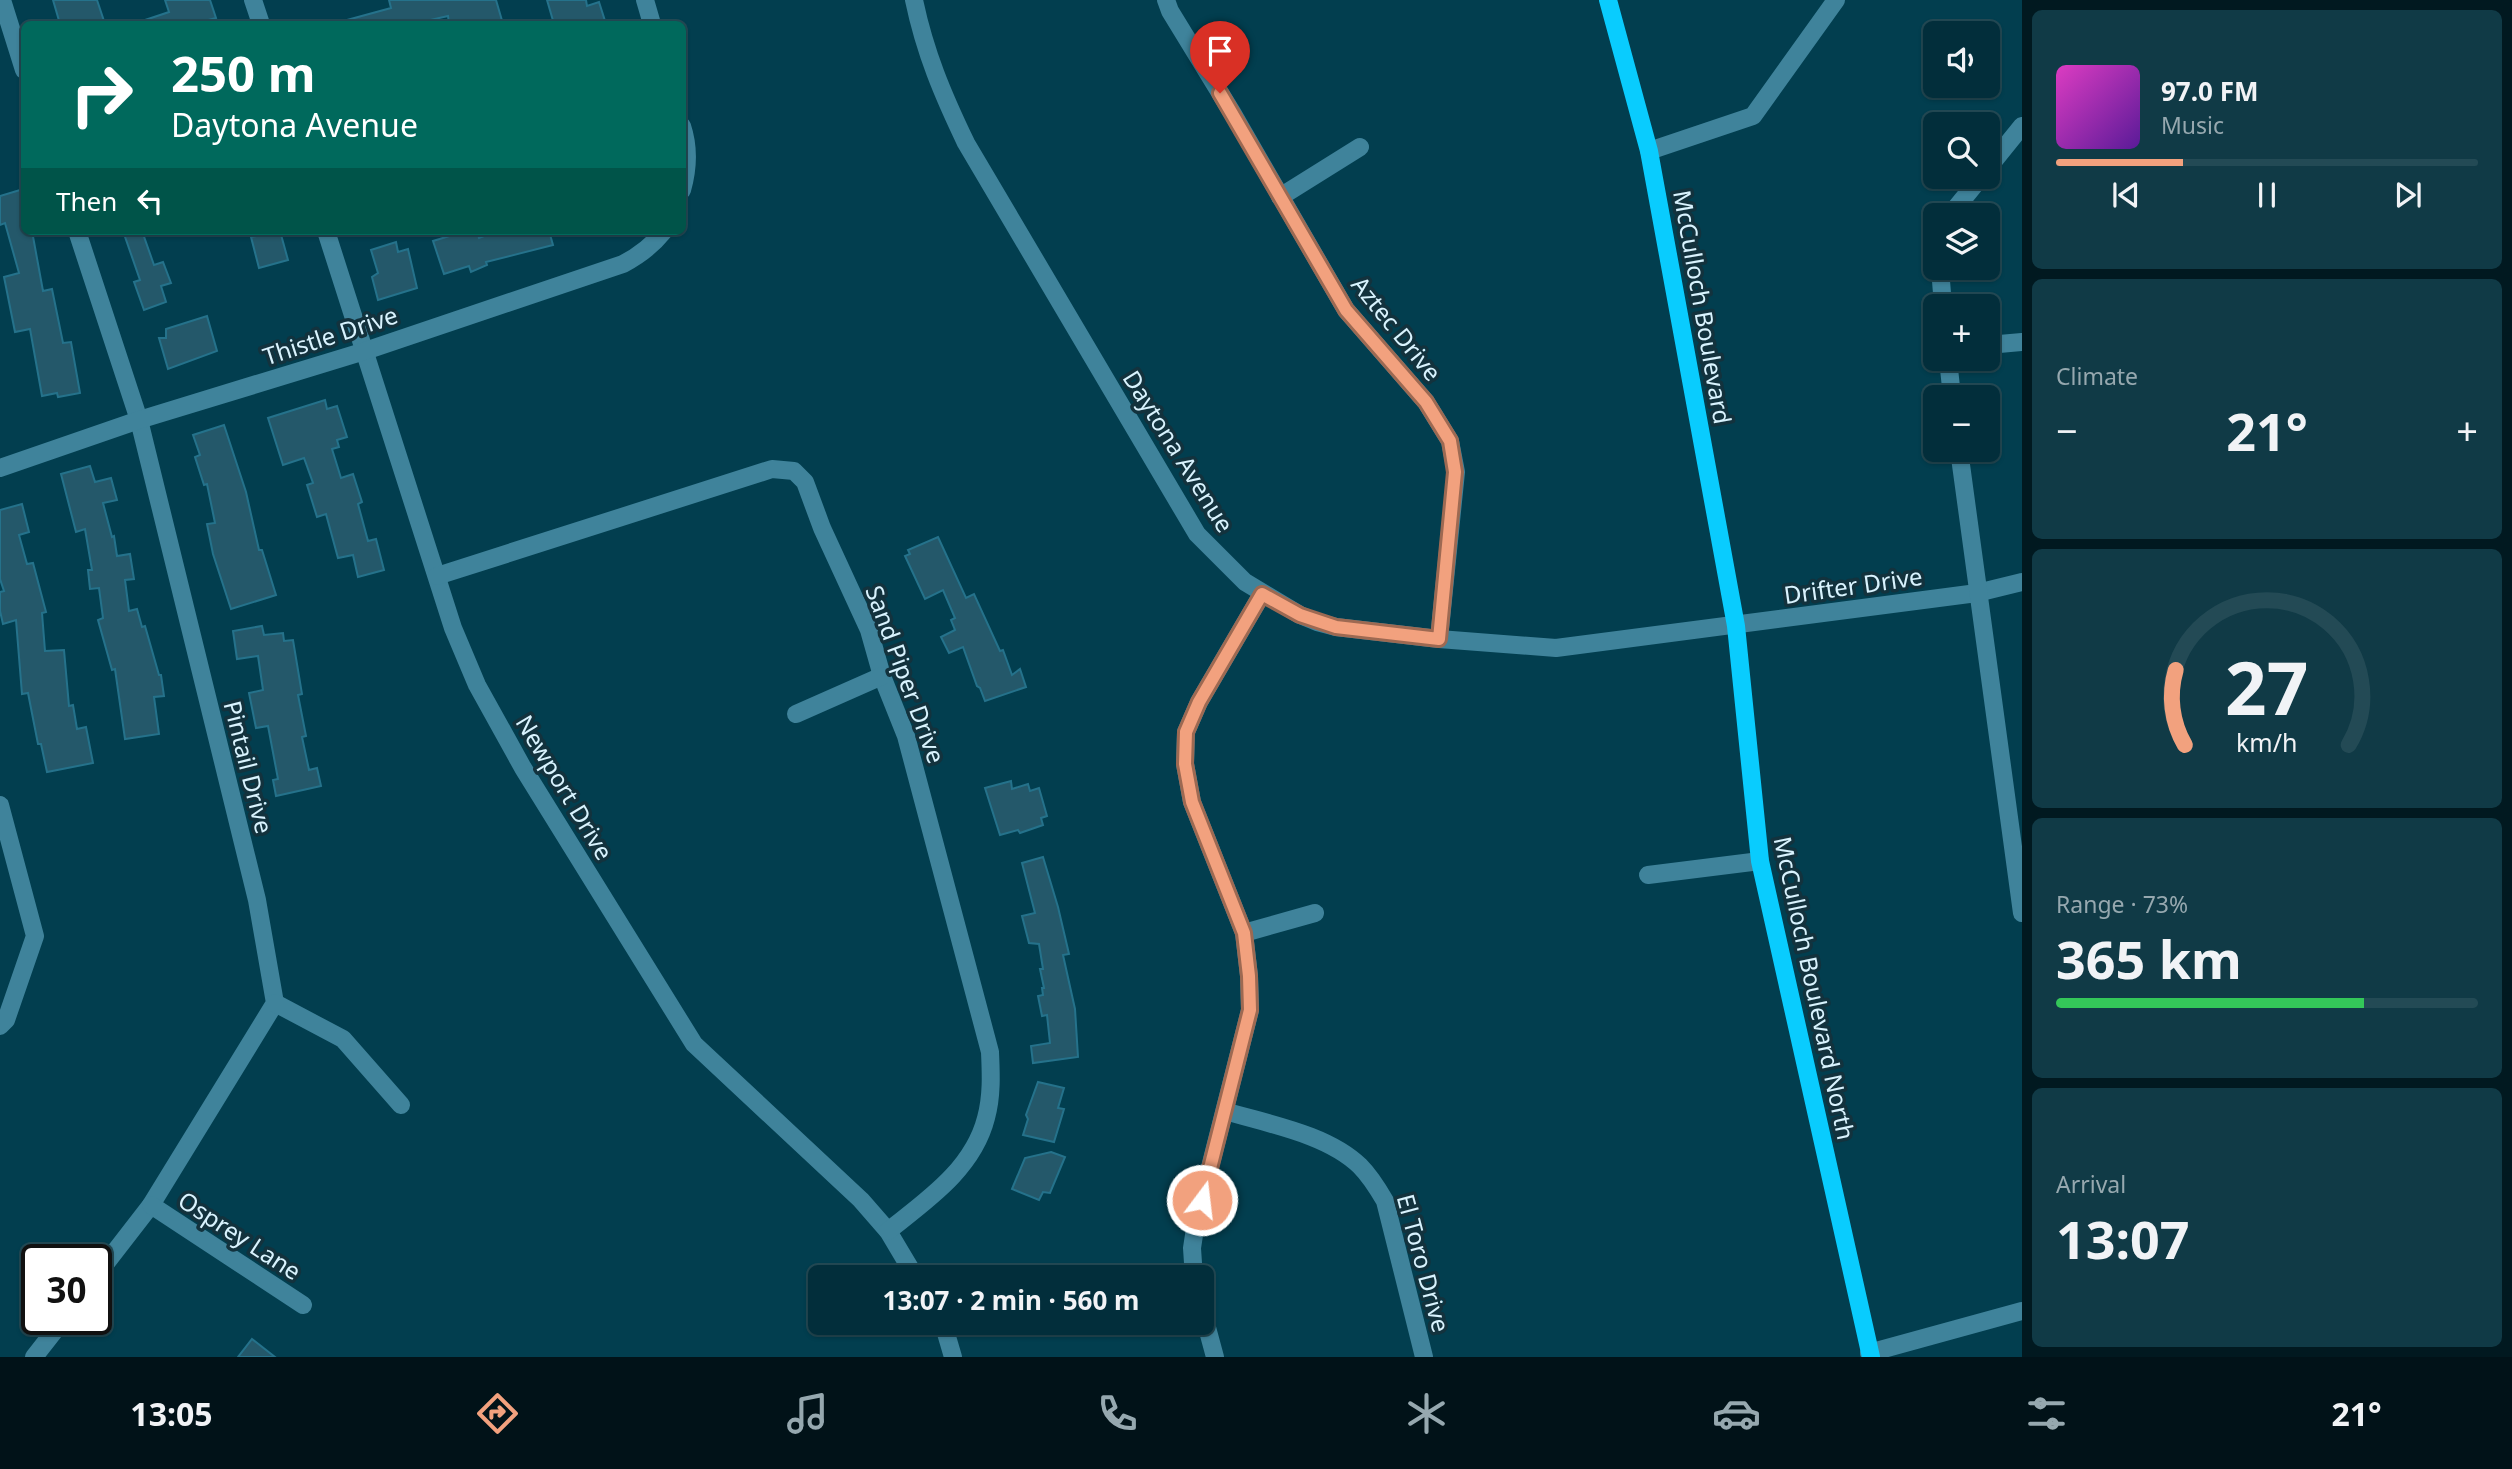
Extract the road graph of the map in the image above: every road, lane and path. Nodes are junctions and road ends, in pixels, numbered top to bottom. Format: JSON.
{"nodes":[{"id":1,"x":2,"y":0,"type":"edge"},
{"id":2,"x":253,"y":0,"type":"edge"},
{"id":3,"x":645,"y":0,"type":"edge"},
{"id":4,"x":914,"y":0,"type":"edge"},
{"id":5,"x":1166,"y":0,"type":"edge"},
{"id":6,"x":1608,"y":0,"type":"edge"},
{"id":7,"x":1836,"y":0,"type":"edge"},
{"id":8,"x":260,"y":21,"type":"edge"},
{"id":9,"x":651,"y":21,"type":"edge"},
{"id":10,"x":21,"y":60,"type":"edge"},
{"id":11,"x":2022,"y":126,"type":"edge"},
{"id":12,"x":686,"y":145,"type":"edge"},
{"id":13,"x":1360,"y":147,"type":"dead end"},
{"id":14,"x":1650,"y":151,"type":"junction"},
{"id":15,"x":2000,"y":153,"type":"edge"},
{"id":16,"x":686,"y":177,"type":"edge"},
{"id":17,"x":1971,"y":189,"type":"edge"},
{"id":18,"x":1280,"y":197,"type":"junction"},
{"id":19,"x":1960,"y":203,"type":"edge"},
{"id":20,"x":78,"y":235,"type":"edge"},
{"id":21,"x":327,"y":235,"type":"edge"},
{"id":22,"x":660,"y":235,"type":"edge"},
{"id":23,"x":2022,"y":342,"type":"edge"},
{"id":24,"x":2000,"y":344,"type":"edge"},
{"id":25,"x":365,"y":351,"type":"junction"},
{"id":26,"x":139,"y":420,"type":"junction"},
{"id":27,"x":1961,"y":462,"type":"edge"},
{"id":28,"x":0,"y":468,"type":"edge"},
{"id":29,"x":437,"y":576,"type":"junction"},
{"id":30,"x":2022,"y":582,"type":"edge"},
{"id":31,"x":1977,"y":593,"type":"junction"},
{"id":32,"x":1262,"y":594,"type":"junction"},
{"id":33,"x":1736,"y":625,"type":"junction"},
{"id":34,"x":1439,"y":639,"type":"junction"},
{"id":35,"x":883,"y":677,"type":"junction"},
{"id":36,"x":796,"y":714,"type":"dead end"},
{"id":37,"x":0,"y":804,"type":"edge"},
{"id":38,"x":2017,"y":837,"type":"edge"},
{"id":39,"x":1760,"y":861,"type":"junction"},
{"id":40,"x":1648,"y":876,"type":"dead end"},
{"id":41,"x":1315,"y":913,"type":"dead end"},
{"id":42,"x":2022,"y":914,"type":"edge"},
{"id":43,"x":1244,"y":933,"type":"junction"},
{"id":44,"x":275,"y":1003,"type":"junction"},
{"id":45,"x":0,"y":1026,"type":"edge"},
{"id":46,"x":401,"y":1105,"type":"dead end"},
{"id":47,"x":1225,"y":1111,"type":"junction"},
{"id":48,"x":150,"y":1205,"type":"junction"},
{"id":49,"x":888,"y":1231,"type":"junction"},
{"id":50,"x":112,"y":1255,"type":"edge"},
{"id":51,"x":908,"y":1265,"type":"edge"},
{"id":52,"x":1193,"y":1265,"type":"edge"},
{"id":53,"x":303,"y":1305,"type":"dead end"},
{"id":54,"x":2022,"y":1311,"type":"edge"},
{"id":55,"x":51,"y":1335,"type":"edge"},
{"id":56,"x":947,"y":1335,"type":"edge"},
{"id":57,"x":1208,"y":1335,"type":"edge"},
{"id":58,"x":1870,"y":1355,"type":"edge"},
{"id":59,"x":34,"y":1357,"type":"edge"},
{"id":60,"x":953,"y":1357,"type":"edge"},
{"id":61,"x":1214,"y":1357,"type":"edge"},
{"id":62,"x":1424,"y":1357,"type":"edge"}],
"edges":[{"from":1,"to":10,"type":"street"},
{"from":2,"to":8,"type":"street"},
{"from":3,"to":9,"type":"street"},
{"from":4,"to":32,"type":"street","name":"Daytona Avenue"},
{"from":5,"to":18,"type":"street","name":"Aztec Drive"},
{"from":6,"to":14,"type":"main road","name":"McCulloch Boulevard"},
{"from":7,"to":14,"type":"street"},
{"from":11,"to":15,"type":"street"},
{"from":12,"to":16,"type":"street"},
{"from":13,"to":18,"type":"street"},
{"from":14,"to":33,"type":"main road","name":"McCulloch Boulevard"},
{"from":17,"to":19,"type":"street"},
{"from":18,"to":34,"type":"street","name":"Aztec Drive"},
{"from":20,"to":26,"type":"street","name":"Pintail Drive"},
{"from":21,"to":25,"type":"street","name":"Newport Drive"},
{"from":22,"to":25,"type":"street","name":"Thistle Drive"},
{"from":23,"to":24,"type":"street"},
{"from":25,"to":26,"type":"street","name":"Thistle Drive"},
{"from":25,"to":29,"type":"street","name":"Newport Drive"},
{"from":26,"to":28,"type":"street","name":"Thistle Drive"},
{"from":26,"to":44,"type":"street","name":"Pintail Drive"},
{"from":27,"to":31,"type":"street"},
{"from":29,"to":35,"type":"street","name":"Sand Piper Drive"},
{"from":29,"to":49,"type":"street","name":"Newport Drive"},
{"from":30,"to":31,"type":"street","name":"Drifter Drive"},
{"from":31,"to":33,"type":"street","name":"Drifter Drive"},
{"from":31,"to":38,"type":"street"},
{"from":32,"to":34,"type":"street","name":"Daytona Avenue"},
{"from":32,"to":43,"type":"street"},
{"from":33,"to":34,"type":"street","name":"Daytona Avenue"},
{"from":33,"to":39,"type":"main road","name":"McCulloch Boulevard North"},
{"from":35,"to":36,"type":"street"},
{"from":35,"to":49,"type":"street","name":"Sand Piper Drive"},
{"from":37,"to":45,"type":"street"},
{"from":38,"to":42,"type":"street"},
{"from":39,"to":40,"type":"street"},
{"from":39,"to":58,"type":"main road","name":"McCulloch Boulevard North"},
{"from":41,"to":43,"type":"street"},
{"from":43,"to":47,"type":"street"},
{"from":44,"to":46,"type":"street"},
{"from":44,"to":48,"type":"street"},
{"from":47,"to":52,"type":"street"},
{"from":47,"to":62,"type":"street","name":"El Toro Drive"},
{"from":48,"to":50,"type":"street"},
{"from":48,"to":53,"type":"street","name":"Osprey Lane"},
{"from":49,"to":51,"type":"street","name":"Newport Drive"},
{"from":54,"to":58,"type":"street"},
{"from":55,"to":59,"type":"street"},
{"from":56,"to":60,"type":"street"},
{"from":57,"to":61,"type":"street"}]}
